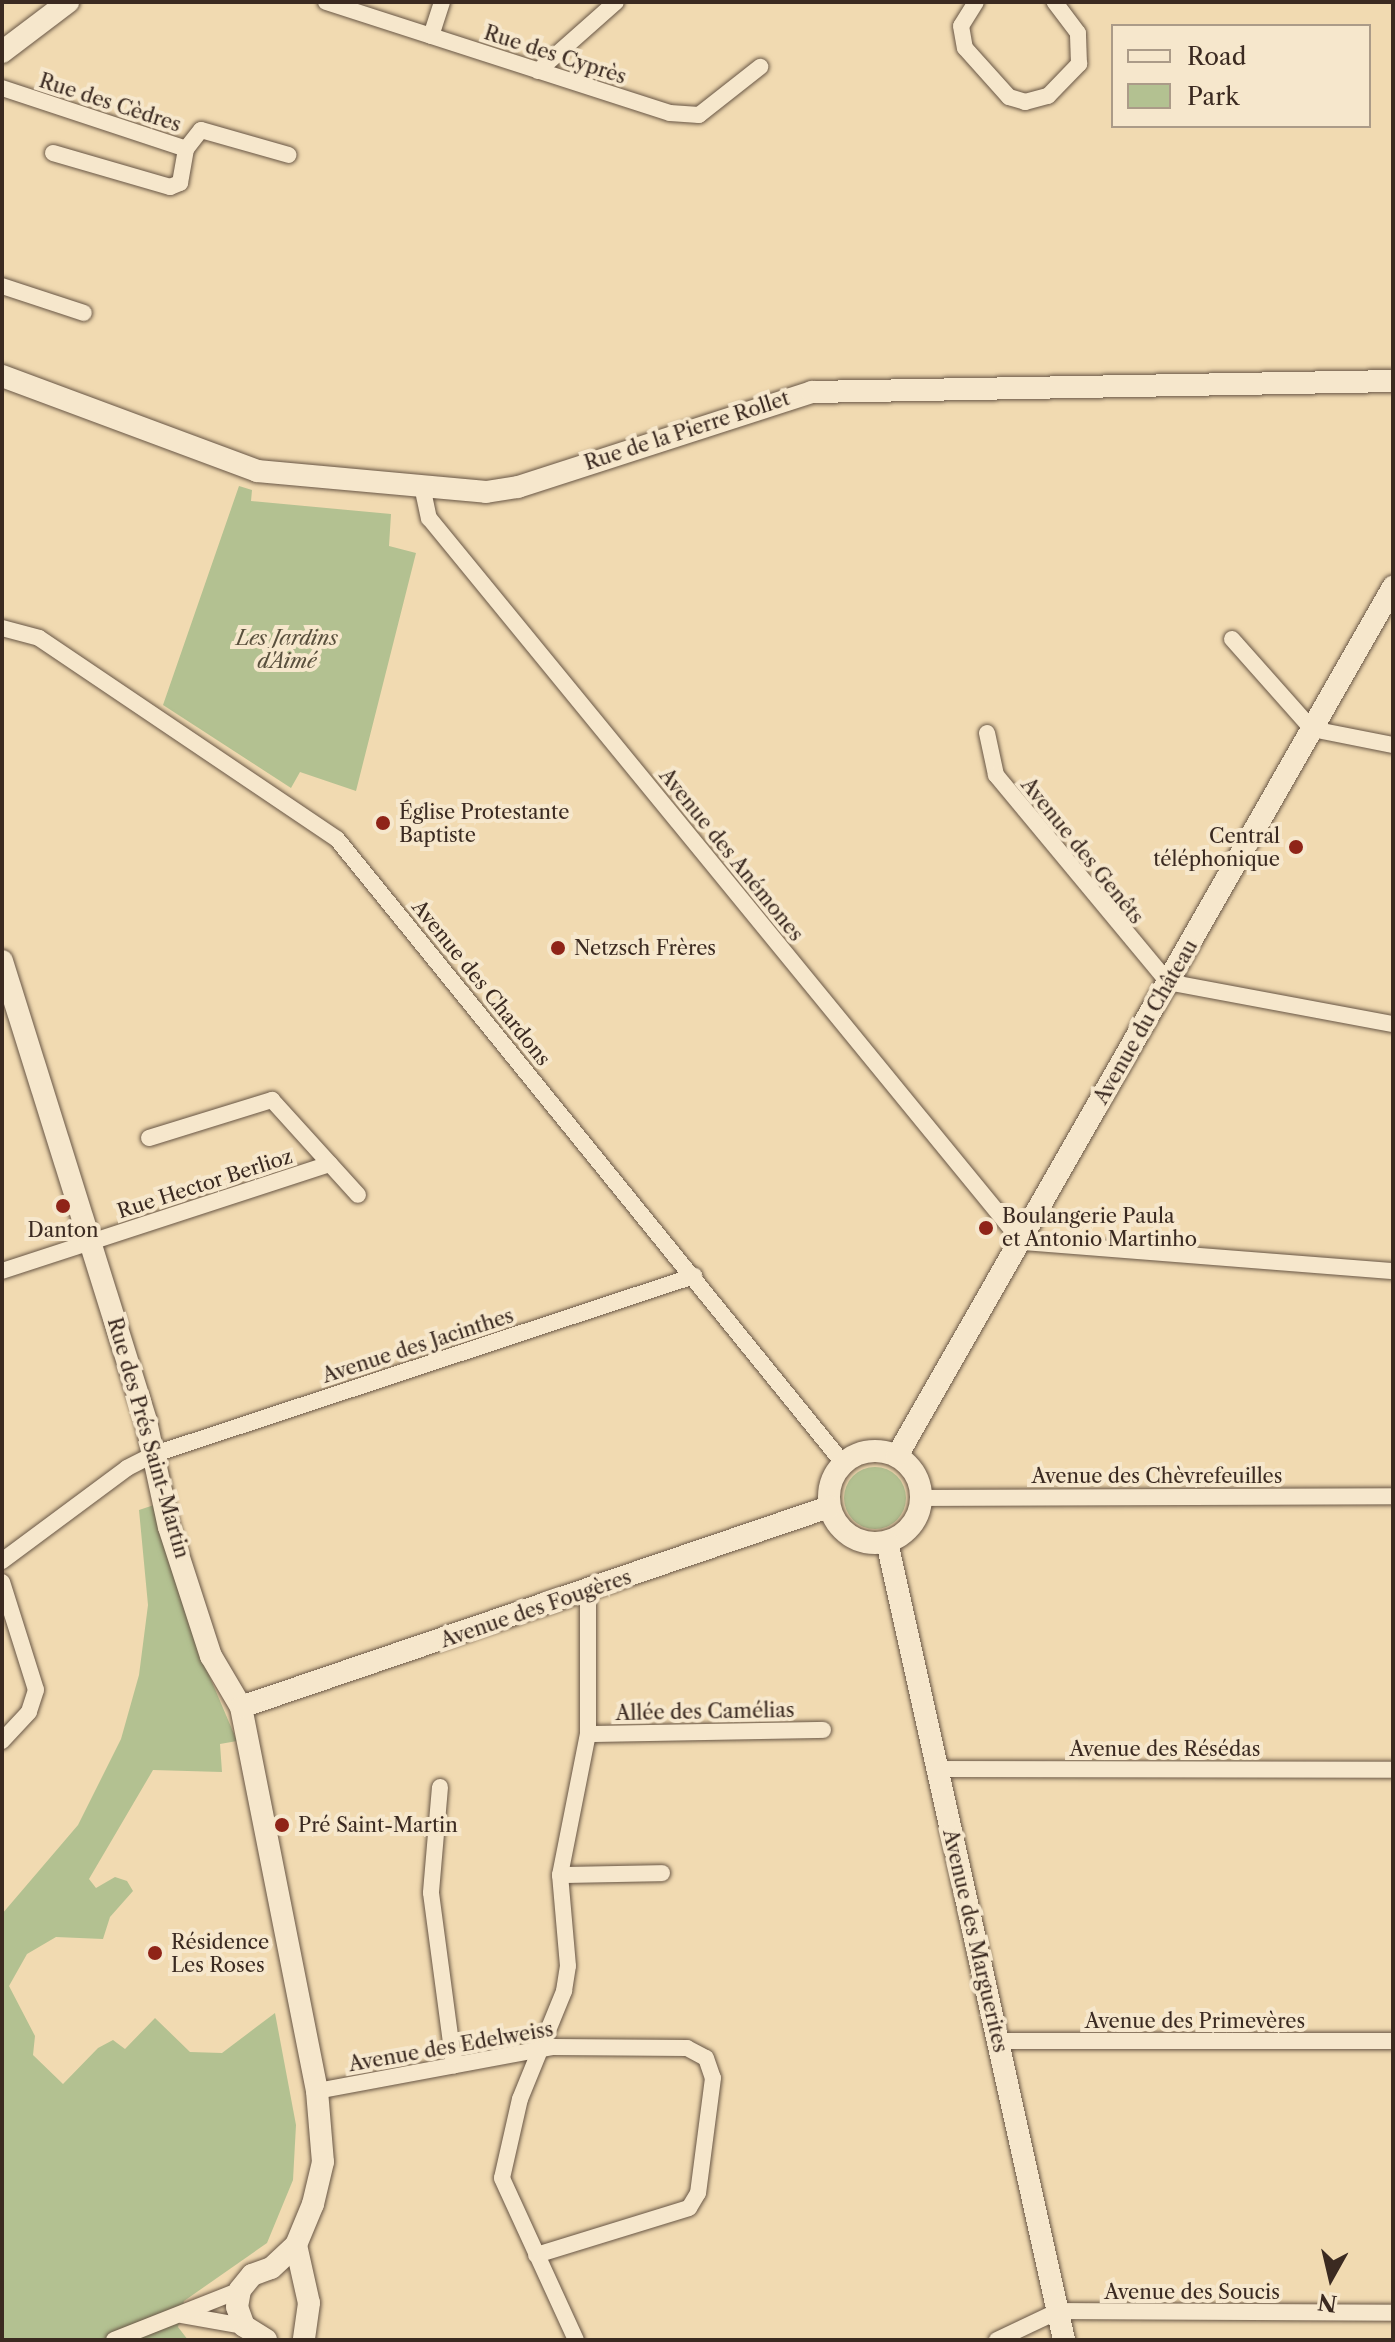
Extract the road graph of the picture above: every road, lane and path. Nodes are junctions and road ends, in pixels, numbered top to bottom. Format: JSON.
{"nodes":[{"id":1,"x":68,"y":2,"type":"edge"},
{"id":2,"x":326,"y":2,"type":"edge"},
{"id":3,"x":442,"y":2,"type":"edge"},
{"id":4,"x":616,"y":2,"type":"edge"},
{"id":5,"x":976,"y":2,"type":"edge"},
{"id":6,"x":1055,"y":2,"type":"edge"},
{"id":7,"x":431,"y":36,"type":"junction"},
{"id":8,"x":2,"y":52,"type":"edge"},
{"id":9,"x":760,"y":67,"type":"dead end"},
{"id":10,"x":538,"y":71,"type":"junction"},
{"id":11,"x":2,"y":88,"type":"edge"},
{"id":12,"x":186,"y":149,"type":"junction"},
{"id":13,"x":53,"y":153,"type":"dead end"},
{"id":14,"x":289,"y":155,"type":"dead end"},
{"id":15,"x":2,"y":286,"type":"edge"},
{"id":16,"x":84,"y":313,"type":"dead end"},
{"id":17,"x":2,"y":376,"type":"edge"},
{"id":18,"x":1393,"y":381,"type":"edge"},
{"id":19,"x":422,"y":486,"type":"junction"},
{"id":20,"x":1393,"y":587,"type":"edge"},
{"id":21,"x":2,"y":628,"type":"edge"},
{"id":22,"x":1232,"y":639,"type":"dead end"},
{"id":23,"x":1312,"y":729,"type":"junction"},
{"id":24,"x":987,"y":733,"type":"dead end"},
{"id":25,"x":1393,"y":745,"type":"edge"},
{"id":26,"x":2,"y":961,"type":"edge"},
{"id":27,"x":1168,"y":982,"type":"junction"},
{"id":28,"x":1393,"y":1024,"type":"edge"},
{"id":29,"x":149,"y":1138,"type":"dead end"},
{"id":30,"x":330,"y":1164,"type":"junction"},
{"id":31,"x":358,"y":1195,"type":"dead end"},
{"id":32,"x":92,"y":1242,"type":"junction"},
{"id":33,"x":1022,"y":1242,"type":"junction"},
{"id":34,"x":2,"y":1271,"type":"edge"},
{"id":35,"x":1393,"y":1271,"type":"edge"},
{"id":36,"x":694,"y":1276,"type":"junction"},
{"id":37,"x":155,"y":1454,"type":"junction"},
{"id":38,"x":897,"y":1456,"type":"junction"},
{"id":39,"x":843,"y":1463,"type":"junction"},
{"id":40,"x":1393,"y":1496,"type":"edge"},
{"id":41,"x":921,"y":1498,"type":"junction"},
{"id":42,"x":829,"y":1507,"type":"junction"},
{"id":43,"x":887,"y":1542,"type":"junction"},
{"id":44,"x":2,"y":1561,"type":"edge"},
{"id":45,"x":2,"y":1582,"type":"edge"},
{"id":46,"x":588,"y":1592,"type":"junction"},
{"id":47,"x":241,"y":1707,"type":"junction"},
{"id":48,"x":823,"y":1730,"type":"dead end"},
{"id":49,"x":588,"y":1734,"type":"junction"},
{"id":50,"x":2,"y":1741,"type":"edge"},
{"id":51,"x":936,"y":1769,"type":"junction"},
{"id":52,"x":1393,"y":1770,"type":"edge"},
{"id":53,"x":440,"y":1787,"type":"dead end"},
{"id":54,"x":662,"y":1873,"type":"dead end"},
{"id":55,"x":560,"y":1875,"type":"junction"},
{"id":56,"x":997,"y":2041,"type":"junction"},
{"id":57,"x":1393,"y":2041,"type":"edge"},
{"id":58,"x":537,"y":2050,"type":"junction"},
{"id":59,"x":454,"y":2065,"type":"junction"},
{"id":60,"x":317,"y":2091,"type":"junction"},
{"id":61,"x":296,"y":2245,"type":"junction"},
{"id":62,"x":536,"y":2255,"type":"junction"},
{"id":63,"x":271,"y":2268,"type":"junction"},
{"id":64,"x":303,"y":2285,"type":"junction"},
{"id":65,"x":240,"y":2290,"type":"junction"},
{"id":66,"x":1058,"y":2311,"type":"junction"},
{"id":67,"x":1393,"y":2313,"type":"edge"},
{"id":68,"x":176,"y":2314,"type":"junction"},
{"id":69,"x":244,"y":2326,"type":"junction"},
{"id":70,"x":304,"y":2330,"type":"edge"},
{"id":71,"x":114,"y":2340,"type":"edge"},
{"id":72,"x":269,"y":2340,"type":"edge"},
{"id":73,"x":576,"y":2340,"type":"edge"},
{"id":74,"x":997,"y":2340,"type":"edge"},
{"id":75,"x":1064,"y":2340,"type":"edge"}],
"edges":[{"from":1,"to":8,"type":"street"},
{"from":2,"to":7,"type":"street","name":"Rue des Cyprès"},
{"from":3,"to":7,"type":"street"},
{"from":4,"to":10,"type":"street"},
{"from":5,"to":6,"type":"street"},
{"from":7,"to":10,"type":"street","name":"Rue des Cyprès"},
{"from":9,"to":10,"type":"street","name":"Rue des Cyprès"},
{"from":11,"to":12,"type":"street","name":"Rue des Cèdres"},
{"from":12,"to":13,"type":"street"},
{"from":12,"to":14,"type":"street","name":"Rue des Cèdres"},
{"from":15,"to":16,"type":"street"},
{"from":17,"to":19,"type":"street","name":"Rue de la Pierre Rollet"},
{"from":18,"to":19,"type":"street","name":"Rue de la Pierre Rollet"},
{"from":19,"to":33,"type":"street","name":"Avenue des Anémones"},
{"from":20,"to":23,"type":"street","name":"Avenue du Château"},
{"from":21,"to":36,"type":"street","name":"Avenue des Chardons"},
{"from":22,"to":23,"type":"street"},
{"from":23,"to":25,"type":"street"},
{"from":23,"to":27,"type":"street","name":"Avenue du Château"},
{"from":24,"to":27,"type":"street","name":"Avenue des Genêts"},
{"from":26,"to":32,"type":"street","name":"Rue des Prés Saint-Martin"},
{"from":27,"to":28,"type":"street"},
{"from":27,"to":33,"type":"street","name":"Avenue du Château"},
{"from":29,"to":30,"type":"street","name":"Rue Hector Berlioz"},
{"from":30,"to":31,"type":"street","name":"Rue Hector Berlioz"},
{"from":30,"to":32,"type":"street","name":"Rue Hector Berlioz"},
{"from":32,"to":34,"type":"street","name":"Rue Hector Berlioz"},
{"from":32,"to":37,"type":"street","name":"Rue des Prés Saint-Martin"},
{"from":33,"to":35,"type":"street"},
{"from":33,"to":38,"type":"street","name":"Avenue du Château"},
{"from":36,"to":37,"type":"street","name":"Avenue des Jacinthes"},
{"from":36,"to":39,"type":"street","name":"Avenue des Chardons"},
{"from":37,"to":44,"type":"street","name":"Avenue des Jacinthes"},
{"from":37,"to":47,"type":"street","name":"Rue des Prés Saint-Martin"},
{"from":38,"to":39,"type":"street"},
{"from":38,"to":41,"type":"street"},
{"from":39,"to":42,"type":"street"},
{"from":40,"to":41,"type":"street","name":"Avenue des Chèvrefeuilles"},
{"from":41,"to":43,"type":"street"},
{"from":42,"to":43,"type":"street"},
{"from":42,"to":46,"type":"street","name":"Avenue des Fougères"},
{"from":43,"to":51,"type":"street","name":"Avenue des Marguerites"},
{"from":45,"to":50,"type":"street"},
{"from":46,"to":47,"type":"street","name":"Avenue des Fougères"},
{"from":46,"to":49,"type":"street"},
{"from":47,"to":60,"type":"street","name":"Rue des Prés Saint-Martin"},
{"from":48,"to":49,"type":"street","name":"Allée des Camélias"},
{"from":49,"to":55,"type":"street"},
{"from":51,"to":52,"type":"street","name":"Avenue des Résédas"},
{"from":51,"to":56,"type":"street","name":"Avenue des Marguerites"},
{"from":53,"to":59,"type":"street"},
{"from":54,"to":55,"type":"street"},
{"from":55,"to":58,"type":"street"},
{"from":56,"to":57,"type":"street","name":"Avenue des Primevères"},
{"from":56,"to":66,"type":"street","name":"Avenue des Marguerites"},
{"from":58,"to":59,"type":"street","name":"Avenue des Edelweiss"},
{"from":58,"to":62,"type":"street"},
{"from":58,"to":62,"type":"street","name":"Avenue des Edelweiss"},
{"from":59,"to":60,"type":"street","name":"Avenue des Edelweiss"},
{"from":60,"to":61,"type":"street","name":"Rue des Prés Saint-Martin"},
{"from":61,"to":63,"type":"street","name":"Rue des Prés Saint-Martin"},
{"from":61,"to":64,"type":"street","name":"Rue des Prés Saint-Martin"},
{"from":62,"to":73,"type":"street"},
{"from":63,"to":64,"type":"street"},
{"from":63,"to":65,"type":"street","name":"Rue des Prés Saint-Martin"},
{"from":64,"to":70,"type":"street","name":"Rue des Prés Saint-Martin"},
{"from":65,"to":68,"type":"street"},
{"from":65,"to":69,"type":"street"},
{"from":66,"to":67,"type":"street","name":"Avenue des Soucis"},
{"from":66,"to":74,"type":"street","name":"Avenue des Soucis"},
{"from":66,"to":75,"type":"street","name":"Avenue des Marguerites"},
{"from":68,"to":69,"type":"street"},
{"from":68,"to":71,"type":"street"},
{"from":69,"to":72,"type":"street","name":"Rue des Prés Saint-Martin"},
{"from":70,"to":72,"type":"street","name":"Rue des Prés Saint-Martin"}]}
